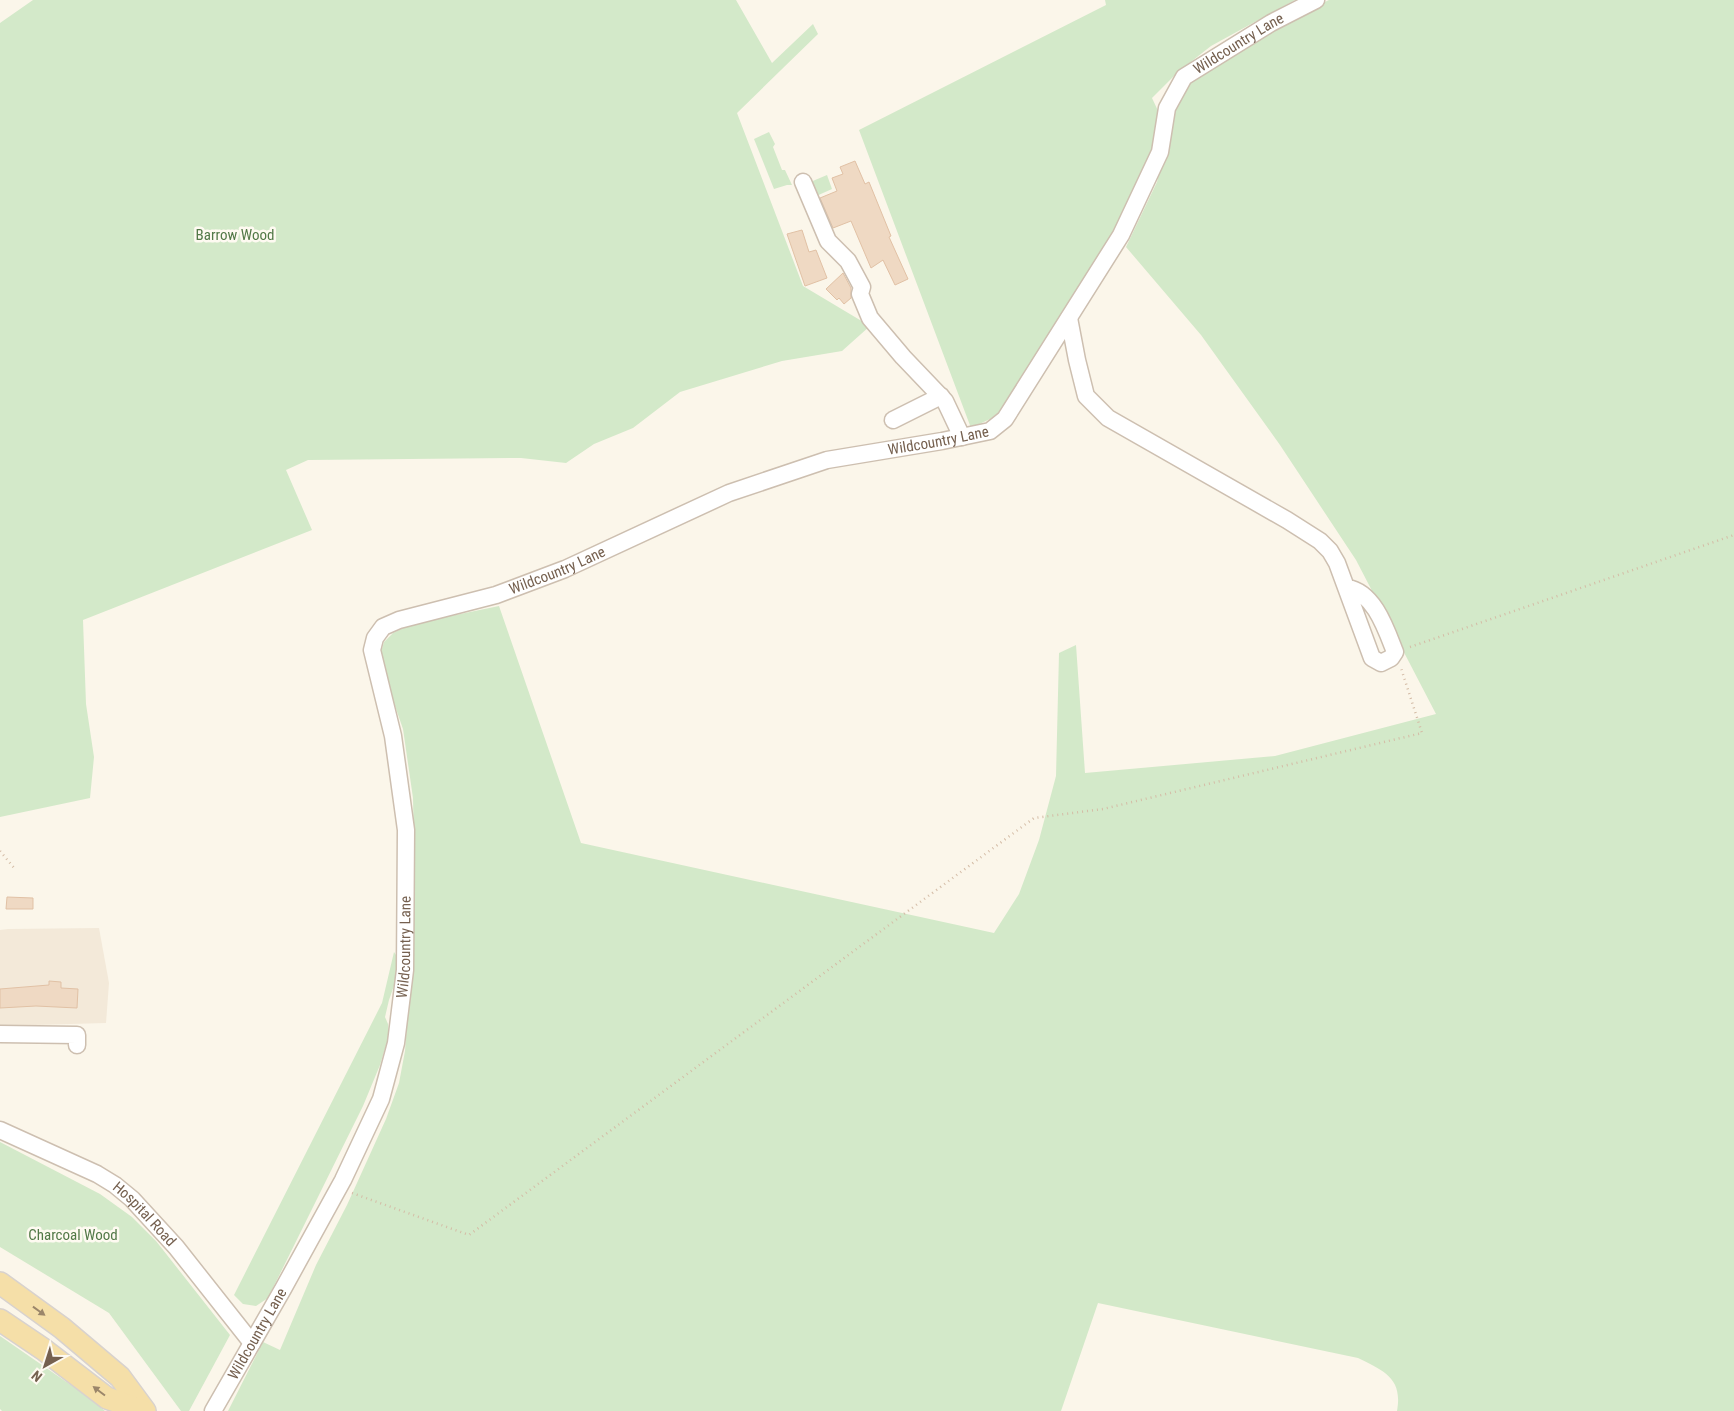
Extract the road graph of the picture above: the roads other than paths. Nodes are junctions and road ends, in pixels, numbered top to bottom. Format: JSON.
{"nodes":[{"id":1,"x":1316,"y":0,"type":"edge"},
{"id":2,"x":804,"y":182,"type":"dead end"},
{"id":3,"x":1069,"y":318,"type":"junction"},
{"id":4,"x":941,"y":396,"type":"junction"},
{"id":5,"x":893,"y":420,"type":"dead end"},
{"id":6,"x":962,"y":437,"type":"junction"},
{"id":7,"x":1347,"y":588,"type":"junction"},
{"id":8,"x":0,"y":1034,"type":"edge"},
{"id":9,"x":76,"y":1045,"type":"dead end"},
{"id":10,"x":0,"y":1130,"type":"edge"},
{"id":11,"x":0,"y":1282,"type":"edge"},
{"id":12,"x":0,"y":1320,"type":"edge"},
{"id":13,"x":252,"y":1343,"type":"junction"},
{"id":14,"x":144,"y":1411,"type":"edge"},
{"id":15,"x":213,"y":1411,"type":"edge"}],
"edges":[{"from":1,"to":3,"type":"street","name":"Wildcountry Lane"},
{"from":2,"to":4,"type":"street"},
{"from":3,"to":6,"type":"street","name":"Wildcountry Lane"},
{"from":3,"to":7,"type":"street"},
{"from":4,"to":5,"type":"street"},
{"from":4,"to":6,"type":"street"},
{"from":6,"to":13,"type":"street","name":"Wildcountry Lane"},
{"from":7,"to":7,"type":"street"},
{"from":8,"to":9,"type":"street"},
{"from":10,"to":13,"type":"street","name":"Hospital Road"},
{"from":11,"to":14,"type":"main road","one_way":true},
{"from":14,"to":12,"type":"main road","one_way":true},
{"from":13,"to":15,"type":"street","name":"Wildcountry Lane"}]}
